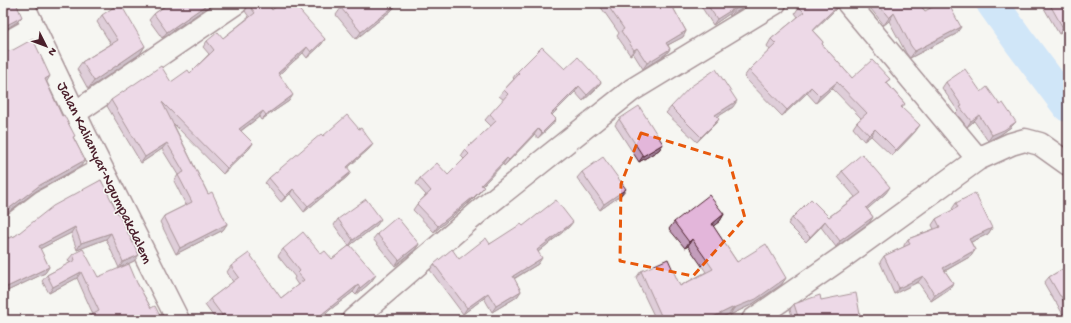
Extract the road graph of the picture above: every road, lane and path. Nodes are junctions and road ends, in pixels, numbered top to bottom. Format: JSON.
{"nodes":[{"id":1,"x":22,"y":3,"type":"edge"},
{"id":2,"x":236,"y":3,"type":"edge"},
{"id":3,"x":775,"y":3,"type":"edge"},
{"id":4,"x":848,"y":3,"type":"edge"},
{"id":5,"x":33,"y":28,"type":"junction"},
{"id":6,"x":3,"y":45,"type":"edge"},
{"id":7,"x":75,"y":114,"type":"junction"},
{"id":8,"x":978,"y":159,"type":"junction"},
{"id":9,"x":1068,"y":164,"type":"edge"},
{"id":10,"x":102,"y":169,"type":"junction"},
{"id":11,"x":3,"y":232,"type":"edge"},
{"id":12,"x":178,"y":320,"type":"edge"},
{"id":13,"x":353,"y":320,"type":"edge"},
{"id":14,"x":753,"y":320,"type":"edge"}],
"edges":[{"from":1,"to":5,"type":"street","name":"Jalan Kalianyar-Ngumpakdalem"},
{"from":2,"to":7,"type":"street"},
{"from":3,"to":13,"type":"street"},
{"from":4,"to":8,"type":"street"},
{"from":5,"to":6,"type":"street"},
{"from":5,"to":7,"type":"street","name":"Jalan Kalianyar-Ngumpakdalem"},
{"from":7,"to":10,"type":"street","name":"Jalan Kalianyar-Ngumpakdalem"},
{"from":8,"to":9,"type":"street"},
{"from":8,"to":14,"type":"street"},
{"from":10,"to":11,"type":"street"},
{"from":10,"to":12,"type":"street","name":"Jalan Kalianyar-Ngumpakdalem"}]}
